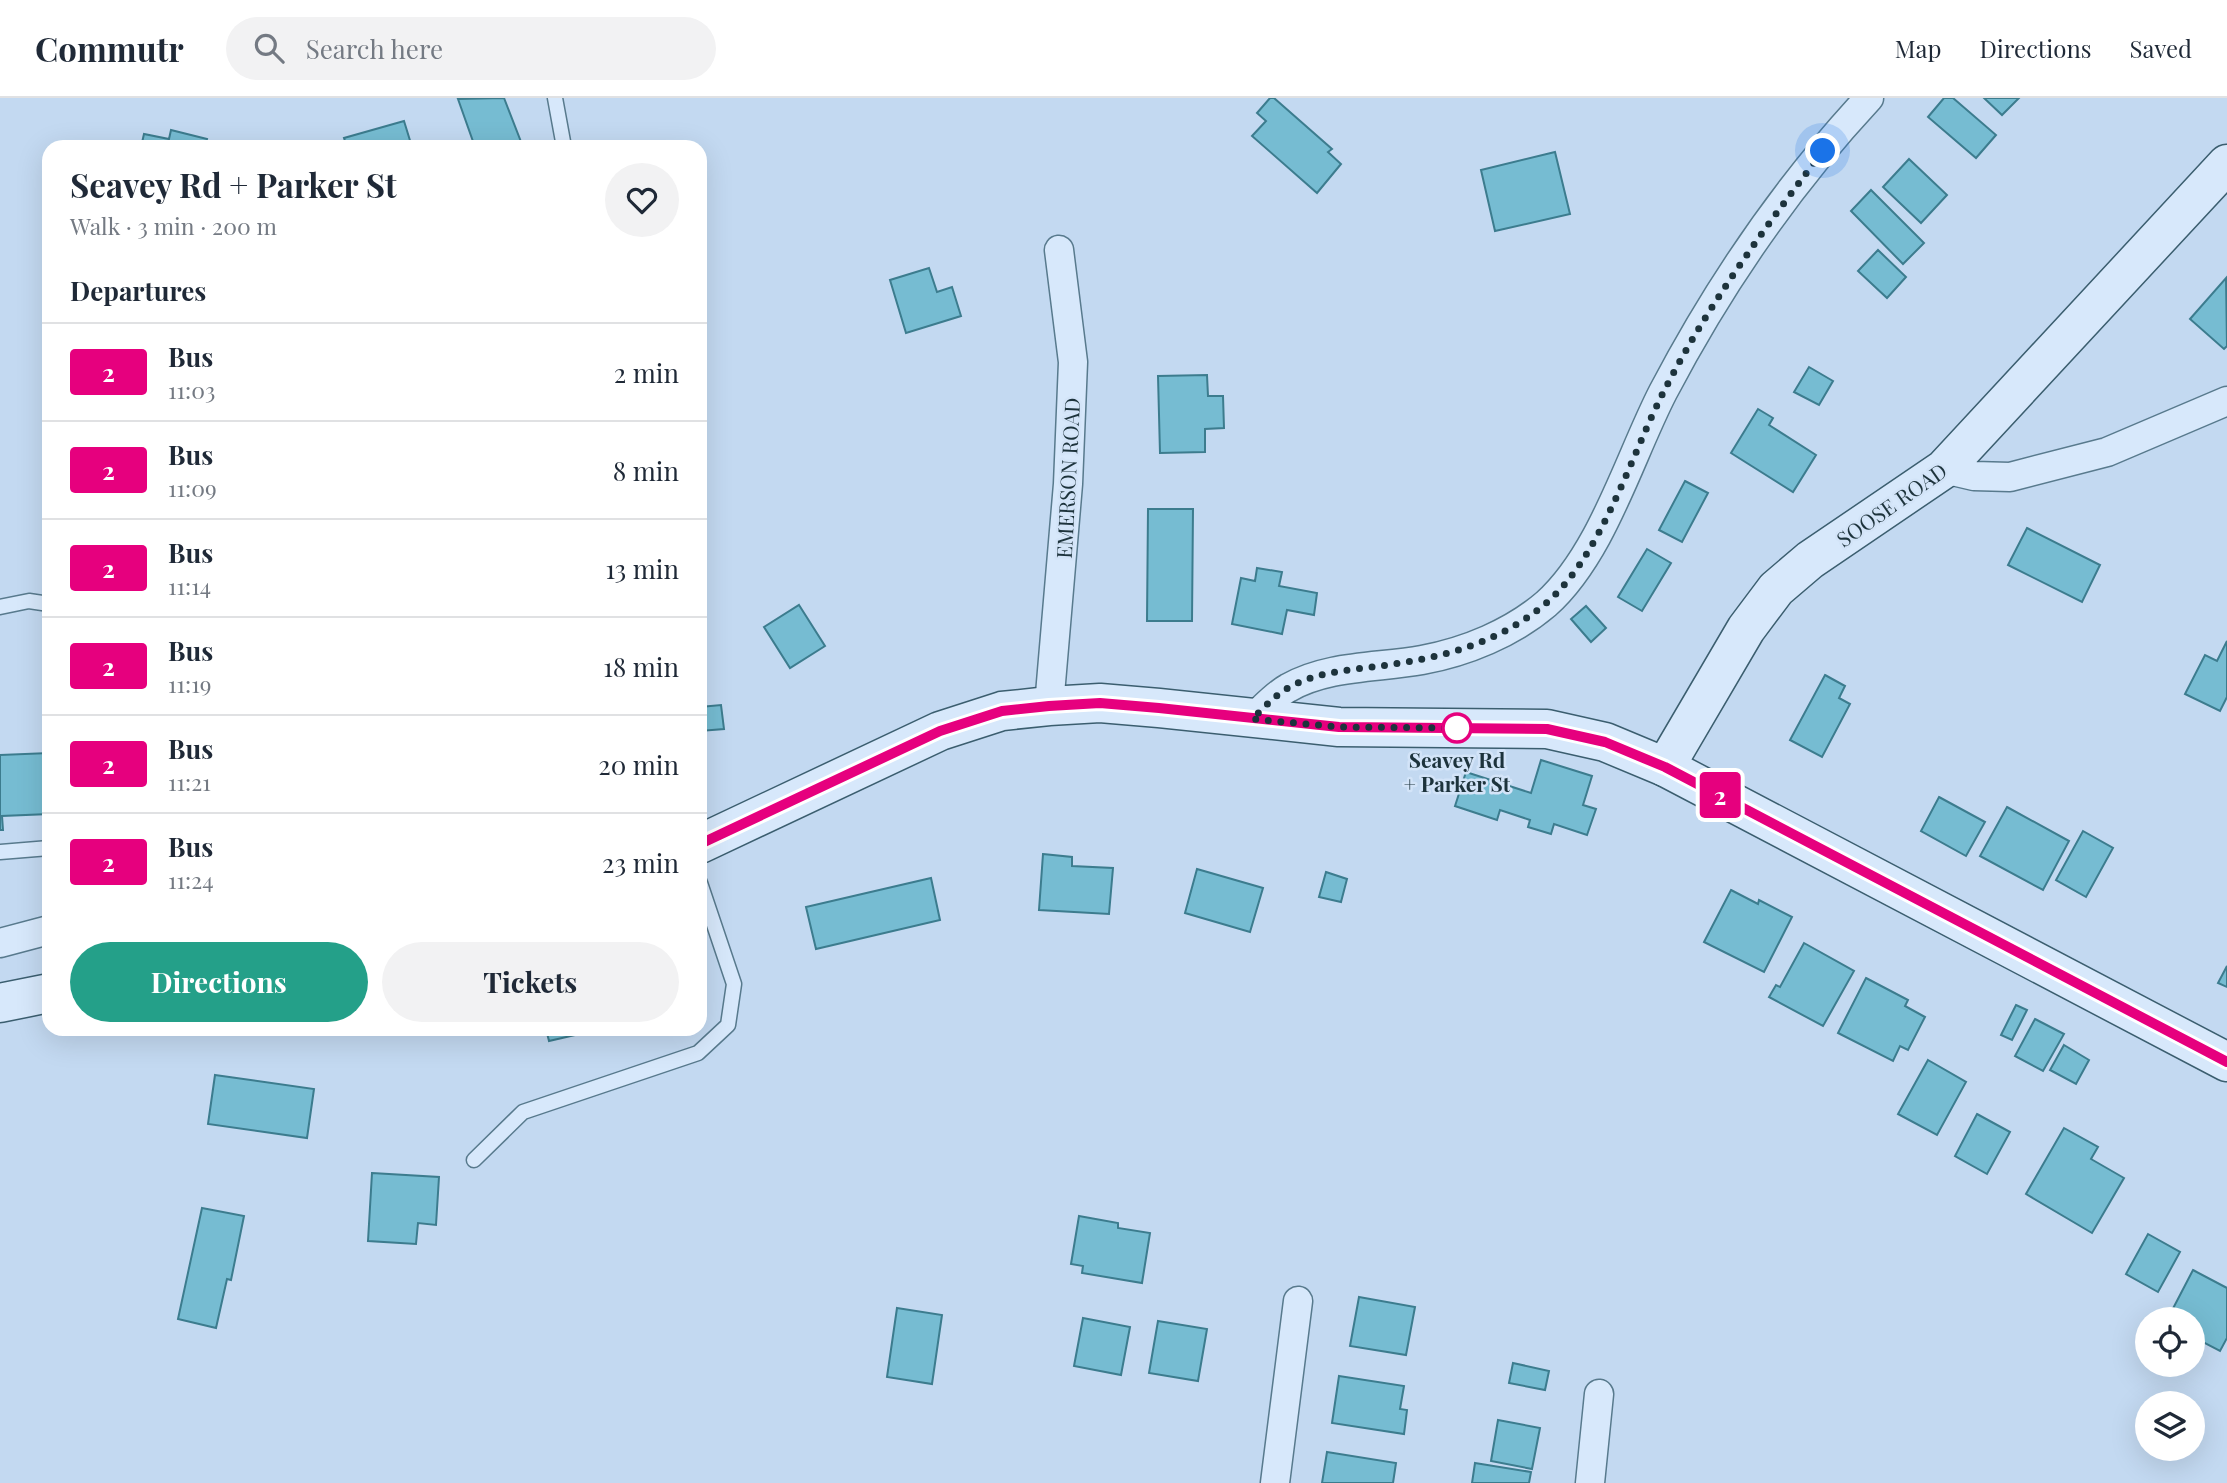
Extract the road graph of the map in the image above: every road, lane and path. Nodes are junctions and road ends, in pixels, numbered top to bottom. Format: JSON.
{"nodes":[{"id":1,"x":555,"y":98,"type":"edge"},
{"id":2,"x":1869,"y":98,"type":"edge"},
{"id":3,"x":563,"y":140,"type":"edge"},
{"id":4,"x":2227,"y":164,"type":"edge"},
{"id":5,"x":1059,"y":250,"type":"dead end"},
{"id":6,"x":2227,"y":401,"type":"edge"},
{"id":7,"x":1944,"y":469,"type":"junction"},
{"id":8,"x":42,"y":603,"type":"edge"},
{"id":9,"x":0,"y":607,"type":"edge"},
{"id":10,"x":1049,"y":706,"type":"junction"},
{"id":11,"x":1252,"y":719,"type":"junction"},
{"id":12,"x":1665,"y":767,"type":"junction"},
{"id":13,"x":707,"y":841,"type":"edge"},
{"id":14,"x":42,"y":849,"type":"edge"},
{"id":15,"x":0,"y":852,"type":"edge"},
{"id":16,"x":707,"y":904,"type":"edge"},
{"id":17,"x":42,"y":932,"type":"edge"},
{"id":18,"x":0,"y":943,"type":"edge"},
{"id":19,"x":42,"y":994,"type":"edge"},
{"id":20,"x":0,"y":1003,"type":"edge"},
{"id":21,"x":2227,"y":1062,"type":"edge"},
{"id":22,"x":474,"y":1160,"type":"dead end"},
{"id":23,"x":1298,"y":1301,"type":"dead end"},
{"id":24,"x":1600,"y":1394,"type":"dead end"},
{"id":25,"x":1275,"y":1483,"type":"edge"},
{"id":26,"x":1590,"y":1483,"type":"edge"}],
"edges":[{"from":1,"to":3,"type":"lane"},
{"from":2,"to":11,"type":"street"},
{"from":4,"to":7,"type":"street","name":"SOOSE ROAD"},
{"from":5,"to":10,"type":"street","name":"EMERSON ROAD"},
{"from":6,"to":7,"type":"street"},
{"from":7,"to":12,"type":"street","name":"SOOSE ROAD"},
{"from":8,"to":9,"type":"lane"},
{"from":10,"to":11,"type":"street"},
{"from":10,"to":13,"type":"street"},
{"from":11,"to":12,"type":"street"},
{"from":12,"to":21,"type":"street"},
{"from":14,"to":15,"type":"lane"},
{"from":16,"to":22,"type":"lane"},
{"from":17,"to":18,"type":"street"},
{"from":19,"to":20,"type":"street"},
{"from":23,"to":25,"type":"street"},
{"from":24,"to":26,"type":"street"}]}
